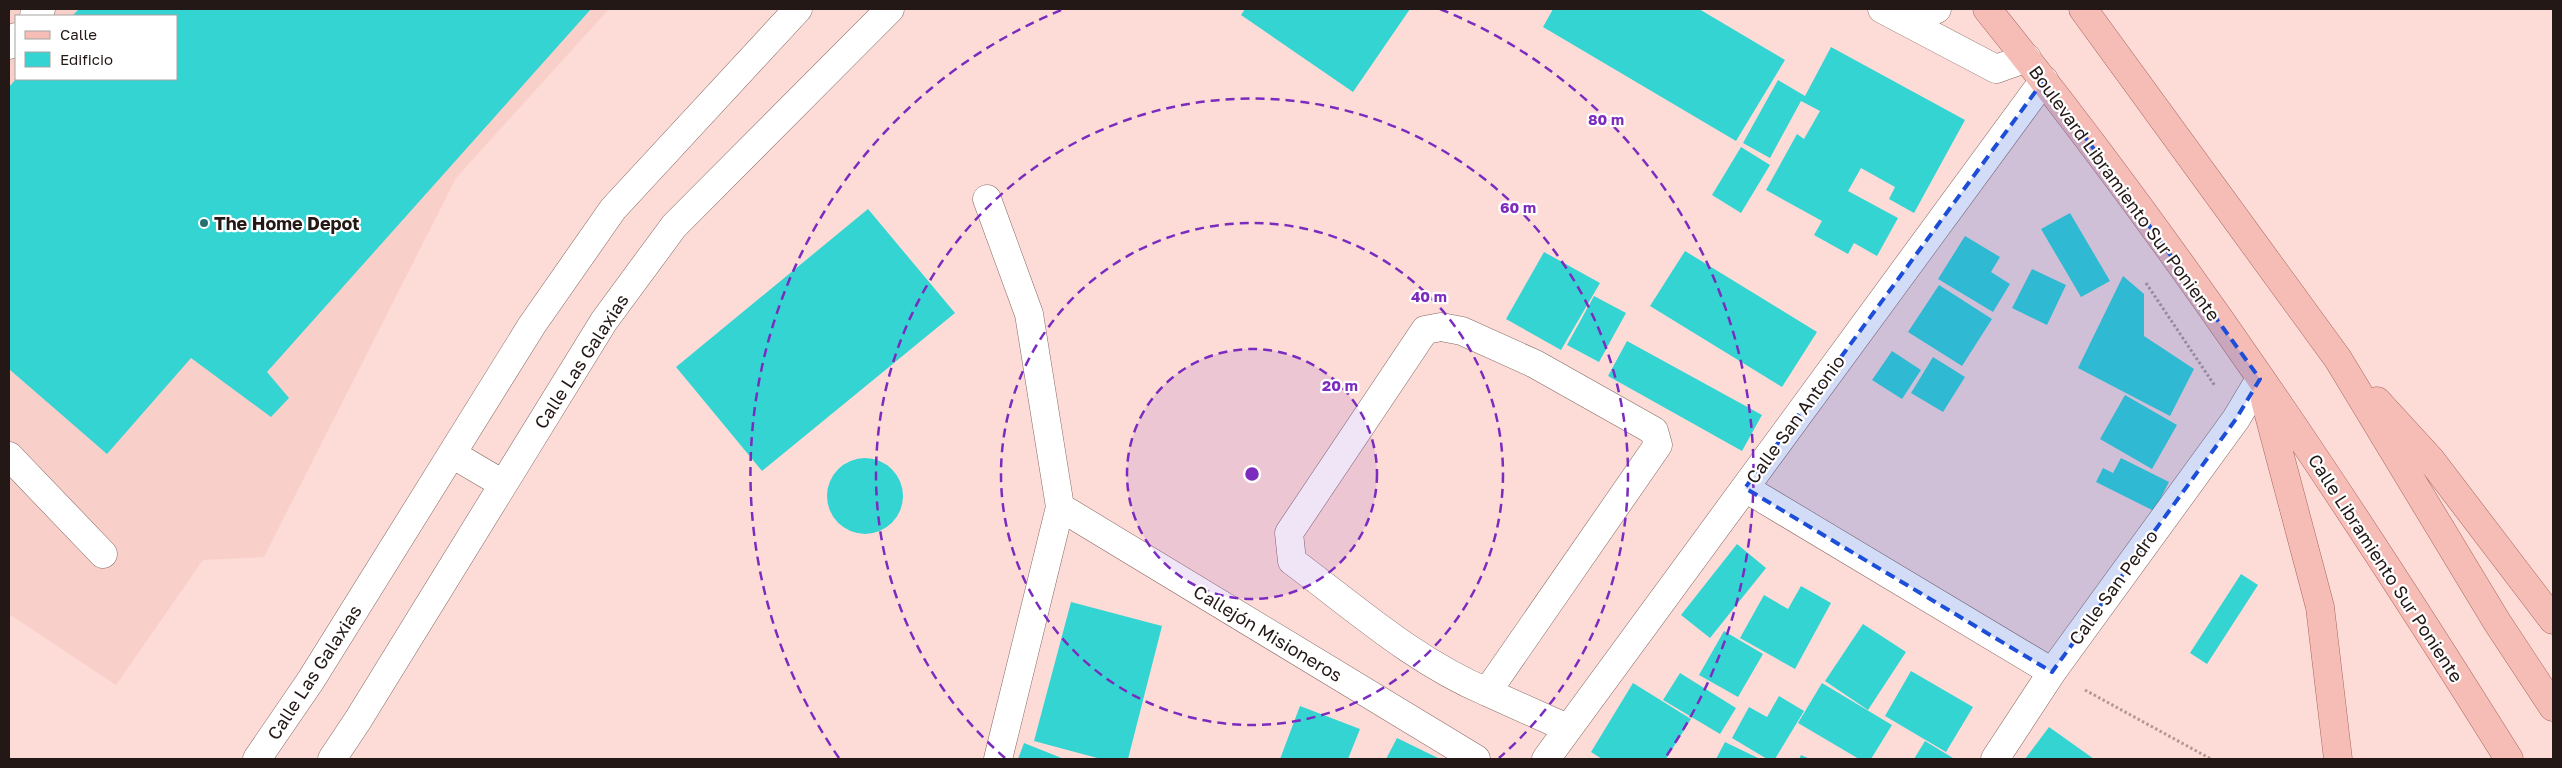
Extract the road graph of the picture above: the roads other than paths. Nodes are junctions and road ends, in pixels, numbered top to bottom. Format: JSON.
{"nodes":[{"id":1,"x":798,"y":9,"type":"edge"},
{"id":2,"x":890,"y":9,"type":"edge"},
{"id":3,"x":1882,"y":9,"type":"edge"},
{"id":4,"x":1937,"y":9,"type":"edge"},
{"id":5,"x":1988,"y":9,"type":"edge"},
{"id":6,"x":2083,"y":9,"type":"edge"},
{"id":7,"x":1908,"y":23,"type":"junction"},
{"id":8,"x":2027,"y":58,"type":"junction"},
{"id":9,"x":2044,"y":80,"type":"junction"},
{"id":10,"x":987,"y":199,"type":"dead end"},
{"id":11,"x":2338,"y":360,"type":"junction"},
{"id":12,"x":2260,"y":379,"type":"junction"},
{"id":13,"x":452,"y":454,"type":"junction"},
{"id":14,"x":9,"y":456,"type":"edge"},
{"id":15,"x":503,"y":484,"type":"junction"},
{"id":16,"x":1745,"y":488,"type":"junction"},
{"id":17,"x":1060,"y":506,"type":"junction"},
{"id":18,"x":103,"y":554,"type":"dead end"},
{"id":19,"x":2553,"y":620,"type":"edge"},
{"id":20,"x":2052,"y":672,"type":"junction"},
{"id":21,"x":1487,"y":692,"type":"junction"},
{"id":22,"x":2553,"y":706,"type":"edge"},
{"id":23,"x":1567,"y":728,"type":"junction"},
{"id":24,"x":257,"y":759,"type":"edge"},
{"id":25,"x":332,"y":759,"type":"edge"},
{"id":26,"x":998,"y":759,"type":"edge"},
{"id":27,"x":1476,"y":759,"type":"edge"},
{"id":28,"x":1546,"y":759,"type":"edge"},
{"id":29,"x":1995,"y":759,"type":"edge"},
{"id":30,"x":2338,"y":759,"type":"edge"},
{"id":31,"x":2509,"y":759,"type":"edge"}],
"edges":[{"from":1,"to":13,"type":"street","name":"Calle Las Galaxias"},
{"from":2,"to":15,"type":"street","name":"Calle Las Galaxias"},
{"from":3,"to":7,"type":"street"},
{"from":4,"to":7,"type":"street"},
{"from":5,"to":8,"type":"main road","name":"Boulevard Libramiento Sur Poniente"},
{"from":6,"to":11,"type":"main road"},
{"from":7,"to":8,"type":"street"},
{"from":8,"to":9,"type":"main road","name":"Boulevard Libramiento Sur Poniente"},
{"from":9,"to":12,"type":"main road","name":"Boulevard Libramiento Sur Poniente"},
{"from":9,"to":16,"type":"street","name":"Calle San Antonio"},
{"from":10,"to":17,"type":"street"},
{"from":11,"to":19,"type":"main road"},
{"from":11,"to":22,"type":"main road"},
{"from":12,"to":20,"type":"street","name":"Calle San Pedro"},
{"from":12,"to":30,"type":"main road"},
{"from":12,"to":31,"type":"main road","name":"Calle Libramiento Sur Poniente"},
{"from":13,"to":15,"type":"street"},
{"from":13,"to":24,"type":"street","name":"Calle Las Galaxias"},
{"from":14,"to":18,"type":"street"},
{"from":15,"to":25,"type":"street","name":"Calle Las Galaxias"},
{"from":16,"to":20,"type":"street"},
{"from":16,"to":23,"type":"street","name":"Calle San Antonio"},
{"from":17,"to":26,"type":"street"},
{"from":17,"to":27,"type":"street","name":"Callejón Misioneros"},
{"from":20,"to":29,"type":"street","name":"Calle San Pedro"},
{"from":21,"to":21,"type":"street"},
{"from":21,"to":23,"type":"street"},
{"from":23,"to":28,"type":"street","name":"Calle San Antonio"}]}
